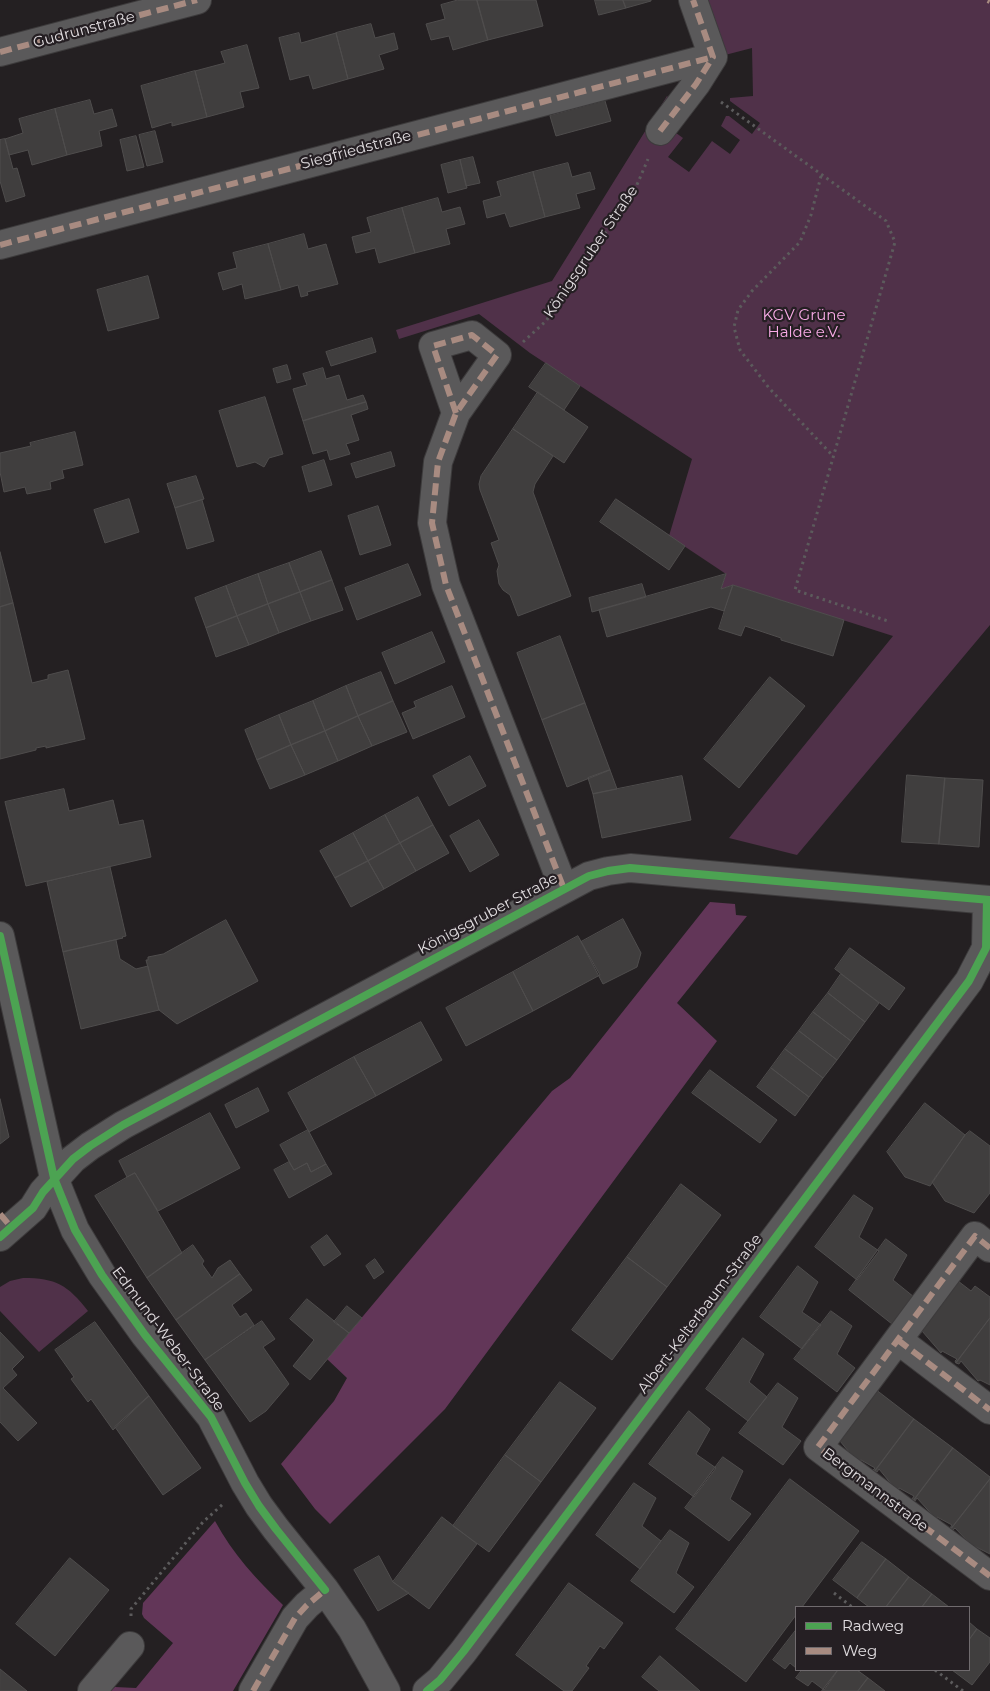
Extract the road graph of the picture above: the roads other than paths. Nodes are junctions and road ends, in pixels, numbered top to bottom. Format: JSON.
{"nodes":[{"id":1,"x":197,"y":0,"type":"edge"},
{"id":2,"x":693,"y":0,"type":"edge"},
{"id":3,"x":0,"y":52,"type":"edge"},
{"id":4,"x":713,"y":57,"type":"junction"},
{"id":5,"x":660,"y":131,"type":"road end"},
{"id":6,"x":0,"y":245,"type":"edge"},
{"id":7,"x":456,"y":413,"type":"junction"},
{"id":8,"x":564,"y":889,"type":"junction"},
{"id":9,"x":989,"y":900,"type":"edge"},
{"id":10,"x":0,"y":936,"type":"edge"},
{"id":11,"x":988,"y":948,"type":"edge"},
{"id":12,"x":54,"y":1178,"type":"junction"},
{"id":13,"x":0,"y":1237,"type":"edge"},
{"id":14,"x":990,"y":1248,"type":"edge"},
{"id":15,"x":898,"y":1340,"type":"junction"},
{"id":16,"x":990,"y":1410,"type":"edge"},
{"id":17,"x":990,"y":1576,"type":"edge"},
{"id":18,"x":326,"y":1590,"type":"junction"},
{"id":19,"x":130,"y":1646,"type":"road end"},
{"id":20,"x":92,"y":1691,"type":"edge"},
{"id":21,"x":253,"y":1691,"type":"edge"},
{"id":22,"x":386,"y":1691,"type":"edge"},
{"id":23,"x":427,"y":1691,"type":"edge"}],
"edges":[{"from":1,"to":3,"type":"street","name":"Gudrunstraße"},
{"from":2,"to":4,"type":"street"},
{"from":4,"to":5,"type":"street"},
{"from":4,"to":6,"type":"street","name":"Siegfriedstraße"},
{"from":7,"to":7,"type":"street","name":"Königsgruber Straße"},
{"from":7,"to":8,"type":"street","name":"Königsgruber Straße"},
{"from":8,"to":9,"type":"street","name":"Königsgruber Straße"},
{"from":8,"to":12,"type":"street","name":"Königsgruber Straße"},
{"from":9,"to":11,"type":"street","name":"Albert-Kelterbaum-Straße"},
{"from":10,"to":12,"type":"street","name":"Edmund-Weber-Straße"},
{"from":11,"to":23,"type":"street","name":"Albert-Kelterbaum-Straße"},
{"from":12,"to":13,"type":"street","name":"Königsgruber Straße"},
{"from":12,"to":18,"type":"street","name":"Edmund-Weber-Straße"},
{"from":14,"to":15,"type":"street","name":"Bergmannstraße"},
{"from":15,"to":16,"type":"street"},
{"from":15,"to":17,"type":"street","name":"Bergmannstraße"},
{"from":18,"to":21,"type":"street"},
{"from":18,"to":22,"type":"street","name":"Edmund-Weber-Straße"},
{"from":19,"to":20,"type":"street"}]}
